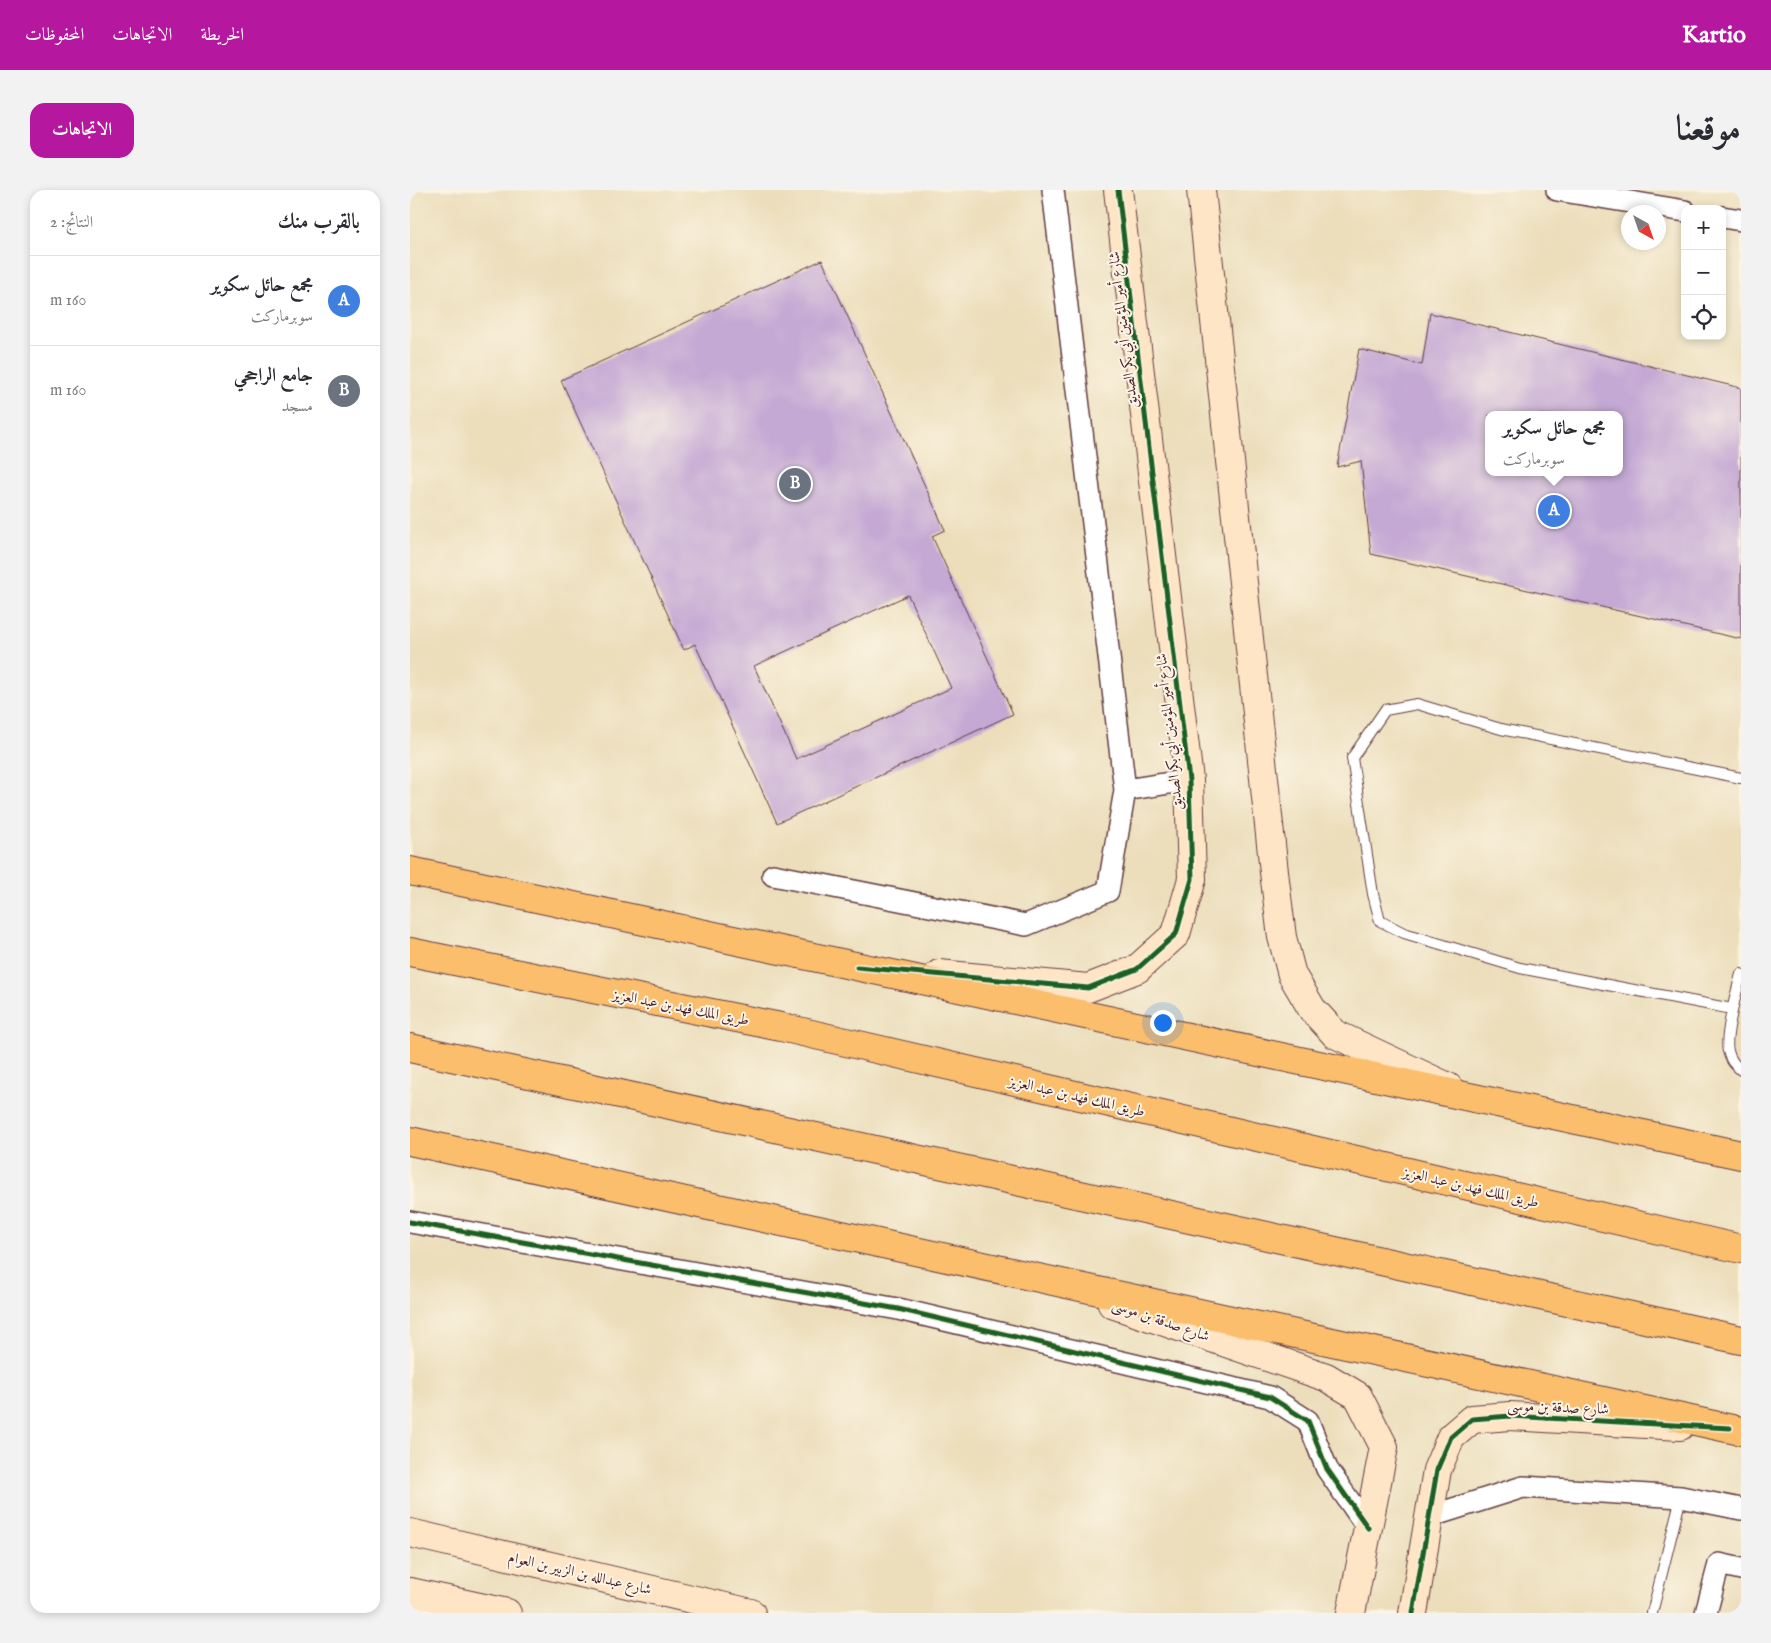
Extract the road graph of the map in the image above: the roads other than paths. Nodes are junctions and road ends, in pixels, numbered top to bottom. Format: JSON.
{"nodes":[{"id":1,"x":1053,"y":190,"type":"edge"},
{"id":2,"x":1118,"y":190,"type":"edge"},
{"id":3,"x":1201,"y":190,"type":"edge"},
{"id":4,"x":1557,"y":190,"type":"edge"},
{"id":5,"x":1582,"y":192,"type":"edge"},
{"id":6,"x":1681,"y":210,"type":"edge"},
{"id":7,"x":1726,"y":218,"type":"edge"},
{"id":8,"x":1741,"y":220,"type":"edge"},
{"id":9,"x":1741,"y":778,"type":"edge"},
{"id":10,"x":1189,"y":780,"type":"junction"},
{"id":11,"x":1125,"y":790,"type":"junction"},
{"id":12,"x":410,"y":871,"type":"edge"},
{"id":13,"x":773,"y":875,"type":"dead end"},
{"id":14,"x":410,"y":952,"type":"edge"},
{"id":15,"x":857,"y":967,"type":"junction"},
{"id":16,"x":1741,"y":974,"type":"edge"},
{"id":17,"x":1732,"y":1009,"type":"junction"},
{"id":18,"x":410,"y":1048,"type":"edge"},
{"id":19,"x":1741,"y":1070,"type":"edge"},
{"id":20,"x":1470,"y":1097,"type":"junction"},
{"id":21,"x":415,"y":1143,"type":"edge"},
{"id":22,"x":1741,"y":1155,"type":"edge"},
{"id":23,"x":410,"y":1222,"type":"edge"},
{"id":24,"x":1638,"y":1225,"type":"junction"},
{"id":25,"x":1741,"y":1237,"type":"edge"},
{"id":26,"x":1741,"y":1249,"type":"edge"},
{"id":27,"x":1030,"y":1276,"type":"junction"},
{"id":28,"x":1620,"y":1314,"type":"junction"},
{"id":29,"x":1741,"y":1340,"type":"edge"},
{"id":30,"x":1741,"y":1355,"type":"edge"},
{"id":31,"x":1736,"y":1429,"type":"edge"},
{"id":32,"x":1681,"y":1497,"type":"junction"},
{"id":33,"x":1741,"y":1509,"type":"edge"},
{"id":34,"x":1428,"y":1517,"type":"junction"},
{"id":35,"x":1368,"y":1528,"type":"junction"},
{"id":36,"x":410,"y":1533,"type":"edge"},
{"id":37,"x":1741,"y":1568,"type":"edge"},
{"id":38,"x":410,"y":1592,"type":"edge"},
{"id":39,"x":427,"y":1606,"type":"edge"},
{"id":40,"x":507,"y":1613,"type":"edge"},
{"id":41,"x":750,"y":1613,"type":"edge"},
{"id":42,"x":1351,"y":1613,"type":"edge"},
{"id":43,"x":1413,"y":1613,"type":"edge"},
{"id":44,"x":1652,"y":1613,"type":"edge"},
{"id":45,"x":1706,"y":1613,"type":"edge"}],
"edges":[{"from":1,"to":11,"type":"street"},
{"from":2,"to":10,"type":"street","name":"شارع أمير المؤمنين أبي بكر الصديق"},
{"from":3,"to":20,"type":"street"},
{"from":4,"to":5,"type":"street"},
{"from":5,"to":6,"type":"street"},
{"from":7,"to":8,"type":"street"},
{"from":9,"to":17,"type":"lane"},
{"from":10,"to":11,"type":"street"},
{"from":10,"to":15,"type":"street","name":"شارع أمير المؤمنين أبي بكر الصديق"},
{"from":11,"to":13,"type":"street"},
{"from":12,"to":15,"type":"main road"},
{"from":14,"to":24,"type":"main road","name":"طريق الملك فهد بن عبد العزيز"},
{"from":15,"to":20,"type":"main road"},
{"from":16,"to":17,"type":"lane"},
{"from":17,"to":19,"type":"lane"},
{"from":18,"to":28,"type":"main road"},
{"from":20,"to":22,"type":"main road"},
{"from":21,"to":27,"type":"main road"},
{"from":23,"to":35,"type":"street"},
{"from":24,"to":25,"type":"main road"},
{"from":24,"to":26,"type":"main road","name":"طريق الملك فهد بن عبد العزيز"},
{"from":27,"to":31,"type":"main road"},
{"from":27,"to":35,"type":"street","name":"شارع صدقة بن موسى"},
{"from":28,"to":29,"type":"main road"},
{"from":28,"to":30,"type":"main road"},
{"from":31,"to":34,"type":"street","name":"شارع صدقة بن موسى"},
{"from":32,"to":33,"type":"street"},
{"from":32,"to":34,"type":"street"},
{"from":32,"to":44,"type":"lane"},
{"from":34,"to":43,"type":"street","name":"شارع صدقة بن موسى"},
{"from":35,"to":42,"type":"street","name":"شارع صدقة بن موسى"},
{"from":36,"to":41,"type":"street","name":"شارع عبدالله بن الزبير بن العوام"},
{"from":37,"to":45,"type":"street"},
{"from":38,"to":39,"type":"street"},
{"from":39,"to":40,"type":"street"}]}
